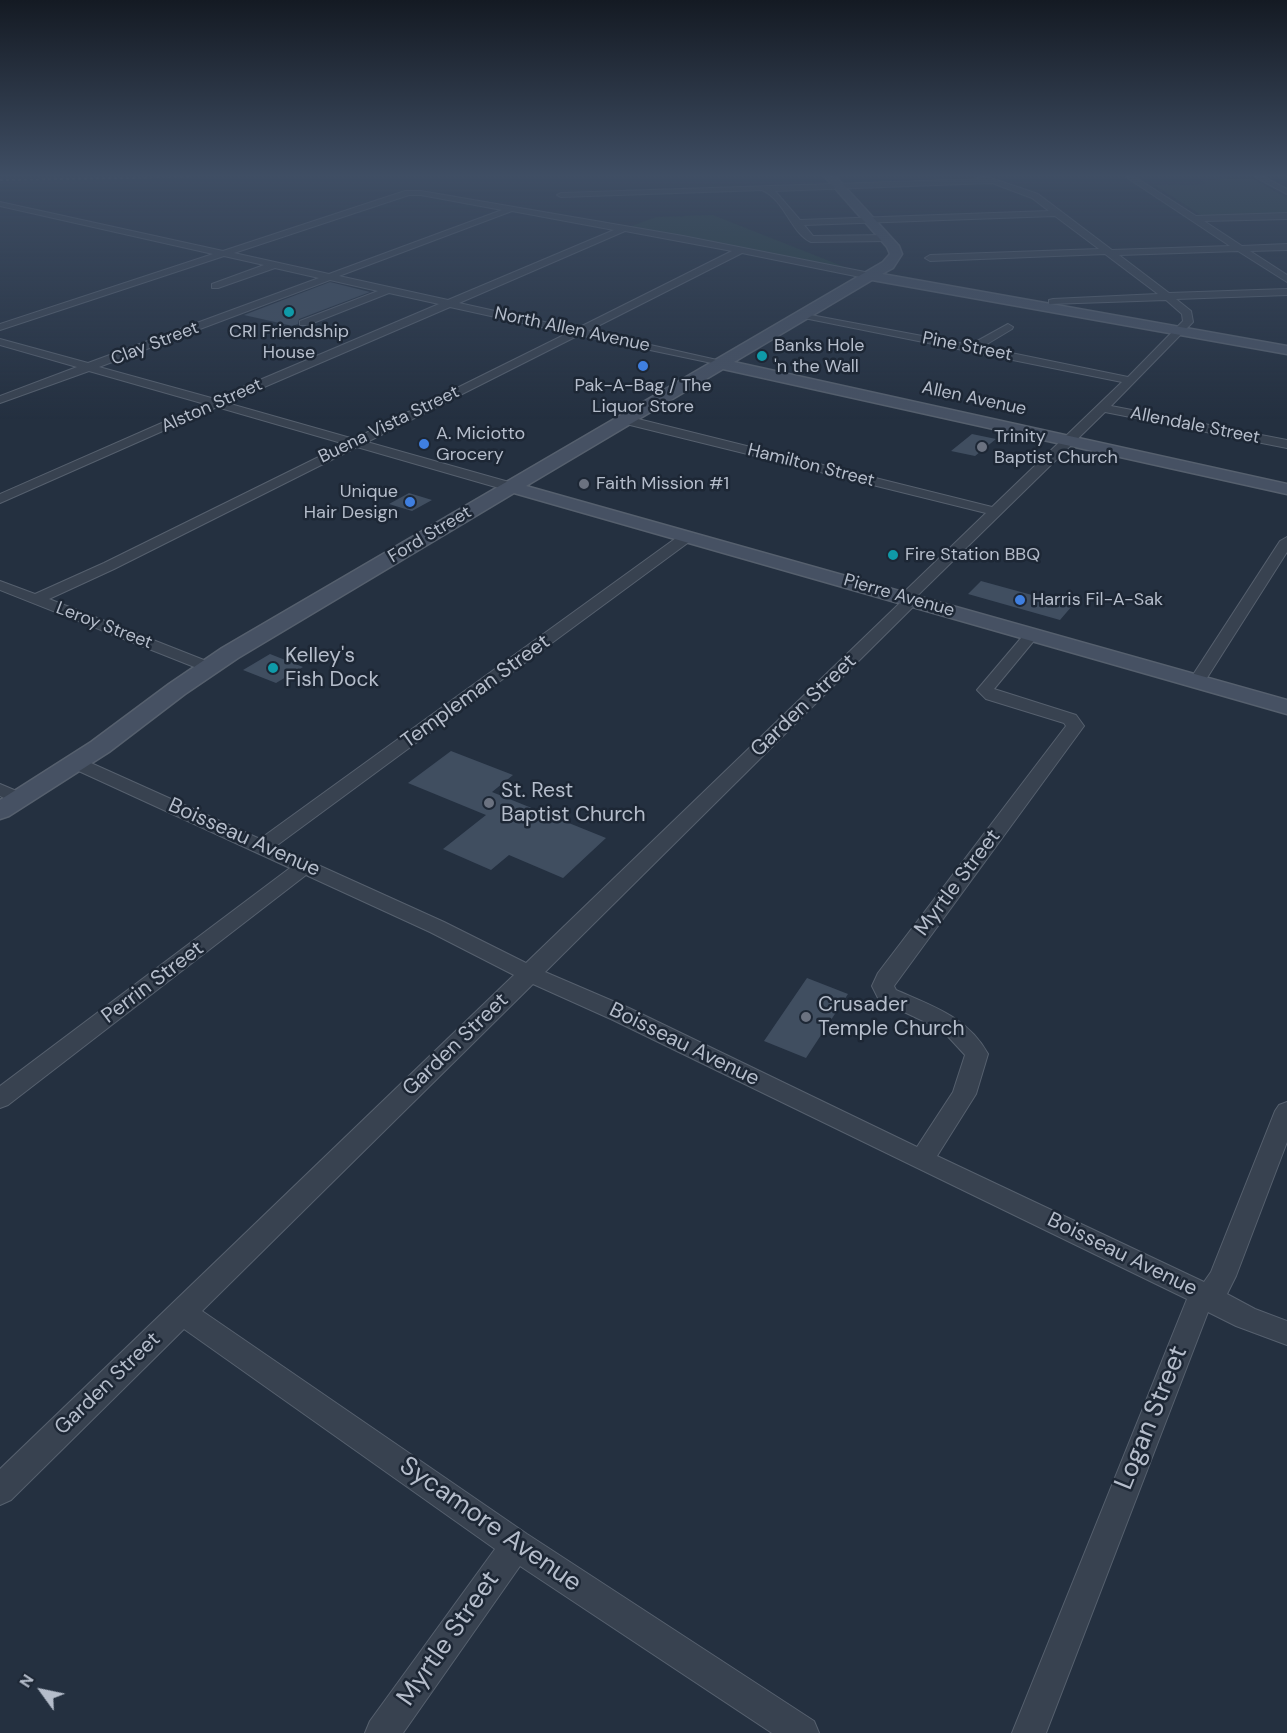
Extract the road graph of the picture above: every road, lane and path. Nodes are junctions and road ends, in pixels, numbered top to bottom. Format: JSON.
{"nodes":[{"id":1,"x":208,"y":258,"type":"edge"},
{"id":2,"x":244,"y":258,"type":"edge"},
{"id":3,"x":381,"y":258,"type":"edge"},
{"id":4,"x":555,"y":258,"type":"edge"},
{"id":5,"x":726,"y":258,"type":"edge"},
{"id":6,"x":781,"y":258,"type":"edge"},
{"id":7,"x":894,"y":258,"type":"edge"},
{"id":8,"x":906,"y":258,"type":"edge"},
{"id":9,"x":930,"y":258,"type":"dead end"},
{"id":10,"x":934,"y":258,"type":"edge"},
{"id":11,"x":1117,"y":258,"type":"edge"},
{"id":12,"x":1254,"y":258,"type":"edge"},
{"id":13,"x":275,"y":265,"type":"junction"},
{"id":14,"x":870,"y":276,"type":"junction"},
{"id":15,"x":330,"y":277,"type":"junction"},
{"id":16,"x":1287,"y":279,"type":"edge"},
{"id":17,"x":215,"y":286,"type":"dead end"},
{"id":18,"x":388,"y":290,"type":"junction"},
{"id":19,"x":1287,"y":292,"type":"edge"},
{"id":20,"x":992,"y":297,"type":"junction"},
{"id":21,"x":1168,"y":297,"type":"junction"},
{"id":22,"x":1053,"y":302,"type":"dead end"},
{"id":23,"x":448,"y":303,"type":"junction"},
{"id":24,"x":804,"y":315,"type":"junction"},
{"id":25,"x":304,"y":323,"type":"dead end"},
{"id":26,"x":0,"y":327,"type":"edge"},
{"id":27,"x":1008,"y":327,"type":"dead end"},
{"id":28,"x":1182,"y":331,"type":"junction"},
{"id":29,"x":578,"y":332,"type":"junction"},
{"id":30,"x":0,"y":342,"type":"edge"},
{"id":31,"x":972,"y":348,"type":"junction"},
{"id":32,"x":1287,"y":350,"type":"edge"},
{"id":33,"x":722,"y":364,"type":"junction"},
{"id":34,"x":91,"y":368,"type":"junction"},
{"id":35,"x":1130,"y":381,"type":"junction"},
{"id":36,"x":0,"y":400,"type":"edge"},
{"id":37,"x":216,"y":403,"type":"junction"},
{"id":38,"x":1103,"y":408,"type":"junction"},
{"id":39,"x":626,"y":420,"type":"junction"},
{"id":40,"x":1069,"y":440,"type":"junction"},
{"id":41,"x":355,"y":442,"type":"junction"},
{"id":42,"x":1287,"y":444,"type":"edge"},
{"id":43,"x":512,"y":487,"type":"junction"},
{"id":44,"x":1287,"y":489,"type":"edge"},
{"id":45,"x":0,"y":499,"type":"edge"},
{"id":46,"x":996,"y":512,"type":"junction"},
{"id":47,"x":688,"y":536,"type":"junction"},
{"id":48,"x":1287,"y":541,"type":"edge"},
{"id":49,"x":0,"y":585,"type":"edge"},
{"id":50,"x":36,"y":599,"type":"junction"},
{"id":51,"x":909,"y":599,"type":"junction"},
{"id":52,"x":1032,"y":634,"type":"junction"},
{"id":53,"x":208,"y":667,"type":"junction"},
{"id":54,"x":1197,"y":681,"type":"junction"},
{"id":55,"x":1287,"y":707,"type":"edge"},
{"id":56,"x":76,"y":763,"type":"junction"},
{"id":57,"x":7,"y":800,"type":"edge"},
{"id":58,"x":262,"y":847,"type":"junction"},
{"id":59,"x":305,"y":866,"type":"junction"},
{"id":60,"x":530,"y":974,"type":"junction"},
{"id":61,"x":0,"y":1099,"type":"edge"},
{"id":62,"x":1287,"y":1111,"type":"edge"},
{"id":63,"x":922,"y":1160,"type":"junction"},
{"id":64,"x":1207,"y":1296,"type":"junction"},
{"id":65,"x":182,"y":1312,"type":"junction"},
{"id":66,"x":1287,"y":1333,"type":"edge"},
{"id":67,"x":0,"y":1490,"type":"edge"},
{"id":68,"x":516,"y":1545,"type":"junction"},
{"id":69,"x":382,"y":1733,"type":"edge"},
{"id":70,"x":802,"y":1733,"type":"edge"},
{"id":71,"x":1029,"y":1733,"type":"edge"}],
"edges":[{"from":1,"to":26,"type":"street"},
{"from":2,"to":13,"type":"street","name":"North Allen Avenue"},
{"from":3,"to":15,"type":"street","name":"Clay Street"},
{"from":4,"to":23,"type":"street","name":"Alston Street"},
{"from":5,"to":29,"type":"street","name":"Buena Vista Street"},
{"from":6,"to":14,"type":"street"},
{"from":7,"to":14,"type":"main road","name":"Ford Street"},
{"from":8,"to":20,"type":"main road"},
{"from":9,"to":10,"type":"street"},
{"from":11,"to":21,"type":"street"},
{"from":12,"to":16,"type":"street"},
{"from":13,"to":15,"type":"street","name":"North Allen Avenue"},
{"from":13,"to":17,"type":"street"},
{"from":14,"to":20,"type":"main road"},
{"from":14,"to":24,"type":"main road","name":"Ford Street"},
{"from":15,"to":18,"type":"street","name":"North Allen Avenue"},
{"from":15,"to":34,"type":"street","name":"Clay Street"},
{"from":18,"to":23,"type":"street","name":"North Allen Avenue"},
{"from":18,"to":25,"type":"street"},
{"from":19,"to":21,"type":"street"},
{"from":20,"to":28,"type":"main road"},
{"from":21,"to":22,"type":"street"},
{"from":21,"to":28,"type":"street"},
{"from":23,"to":29,"type":"street","name":"North Allen Avenue"},
{"from":23,"to":37,"type":"street","name":"Alston Street"},
{"from":24,"to":31,"type":"street","name":"Pine Street"},
{"from":24,"to":33,"type":"main road","name":"Ford Street"},
{"from":27,"to":31,"type":"street"},
{"from":28,"to":32,"type":"main road"},
{"from":28,"to":35,"type":"street","name":"Garden Street"},
{"from":29,"to":33,"type":"street","name":"North Allen Avenue"},
{"from":29,"to":41,"type":"street","name":"Buena Vista Street"},
{"from":30,"to":34,"type":"street"},
{"from":31,"to":35,"type":"street","name":"Pine Street"},
{"from":33,"to":39,"type":"main road","name":"Ford Street"},
{"from":33,"to":40,"type":"main road","name":"Allen Avenue"},
{"from":34,"to":36,"type":"street","name":"Clay Street"},
{"from":34,"to":37,"type":"street"},
{"from":35,"to":38,"type":"street","name":"Garden Street"},
{"from":37,"to":41,"type":"street"},
{"from":37,"to":45,"type":"street","name":"Alston Street"},
{"from":38,"to":40,"type":"street","name":"Garden Street"},
{"from":38,"to":42,"type":"street","name":"Allendale Street"},
{"from":39,"to":43,"type":"main road","name":"Ford Street"},
{"from":39,"to":46,"type":"street","name":"Hamilton Street"},
{"from":40,"to":44,"type":"main road","name":"Allen Avenue"},
{"from":40,"to":46,"type":"street","name":"Garden Street"},
{"from":41,"to":43,"type":"street"},
{"from":41,"to":50,"type":"street","name":"Buena Vista Street"},
{"from":43,"to":47,"type":"main road","name":"Pierre Avenue"},
{"from":43,"to":53,"type":"main road","name":"Ford Street"},
{"from":46,"to":51,"type":"street","name":"Garden Street"},
{"from":47,"to":51,"type":"main road","name":"Pierre Avenue"},
{"from":47,"to":58,"type":"street","name":"Templeman Street"},
{"from":48,"to":54,"type":"street"},
{"from":49,"to":50,"type":"street","name":"Leroy Street"},
{"from":50,"to":53,"type":"street","name":"Leroy Street"},
{"from":51,"to":52,"type":"main road","name":"Pierre Avenue"},
{"from":51,"to":60,"type":"street","name":"Garden Street"},
{"from":52,"to":54,"type":"main road","name":"Pierre Avenue"},
{"from":52,"to":63,"type":"street","name":"Myrtle Street"},
{"from":53,"to":56,"type":"main road","name":"Ford Street"},
{"from":54,"to":55,"type":"main road","name":"Pierre Avenue"},
{"from":56,"to":57,"type":"main road","name":"Ford Street"},
{"from":56,"to":58,"type":"street","name":"Boisseau Avenue"},
{"from":58,"to":59,"type":"street","name":"Boisseau Avenue"},
{"from":59,"to":60,"type":"street","name":"Boisseau Avenue"},
{"from":59,"to":61,"type":"street","name":"Perrin Street"},
{"from":60,"to":63,"type":"street","name":"Boisseau Avenue"},
{"from":60,"to":65,"type":"street","name":"Garden Street"},
{"from":62,"to":64,"type":"street","name":"Logan Street"},
{"from":63,"to":64,"type":"street","name":"Boisseau Avenue"},
{"from":64,"to":66,"type":"street","name":"Boisseau Avenue"},
{"from":64,"to":71,"type":"street","name":"Logan Street"},
{"from":65,"to":67,"type":"street","name":"Garden Street"},
{"from":65,"to":68,"type":"street","name":"Sycamore Avenue"},
{"from":68,"to":69,"type":"street","name":"Myrtle Street"},
{"from":68,"to":70,"type":"street","name":"Sycamore Avenue"}]}
